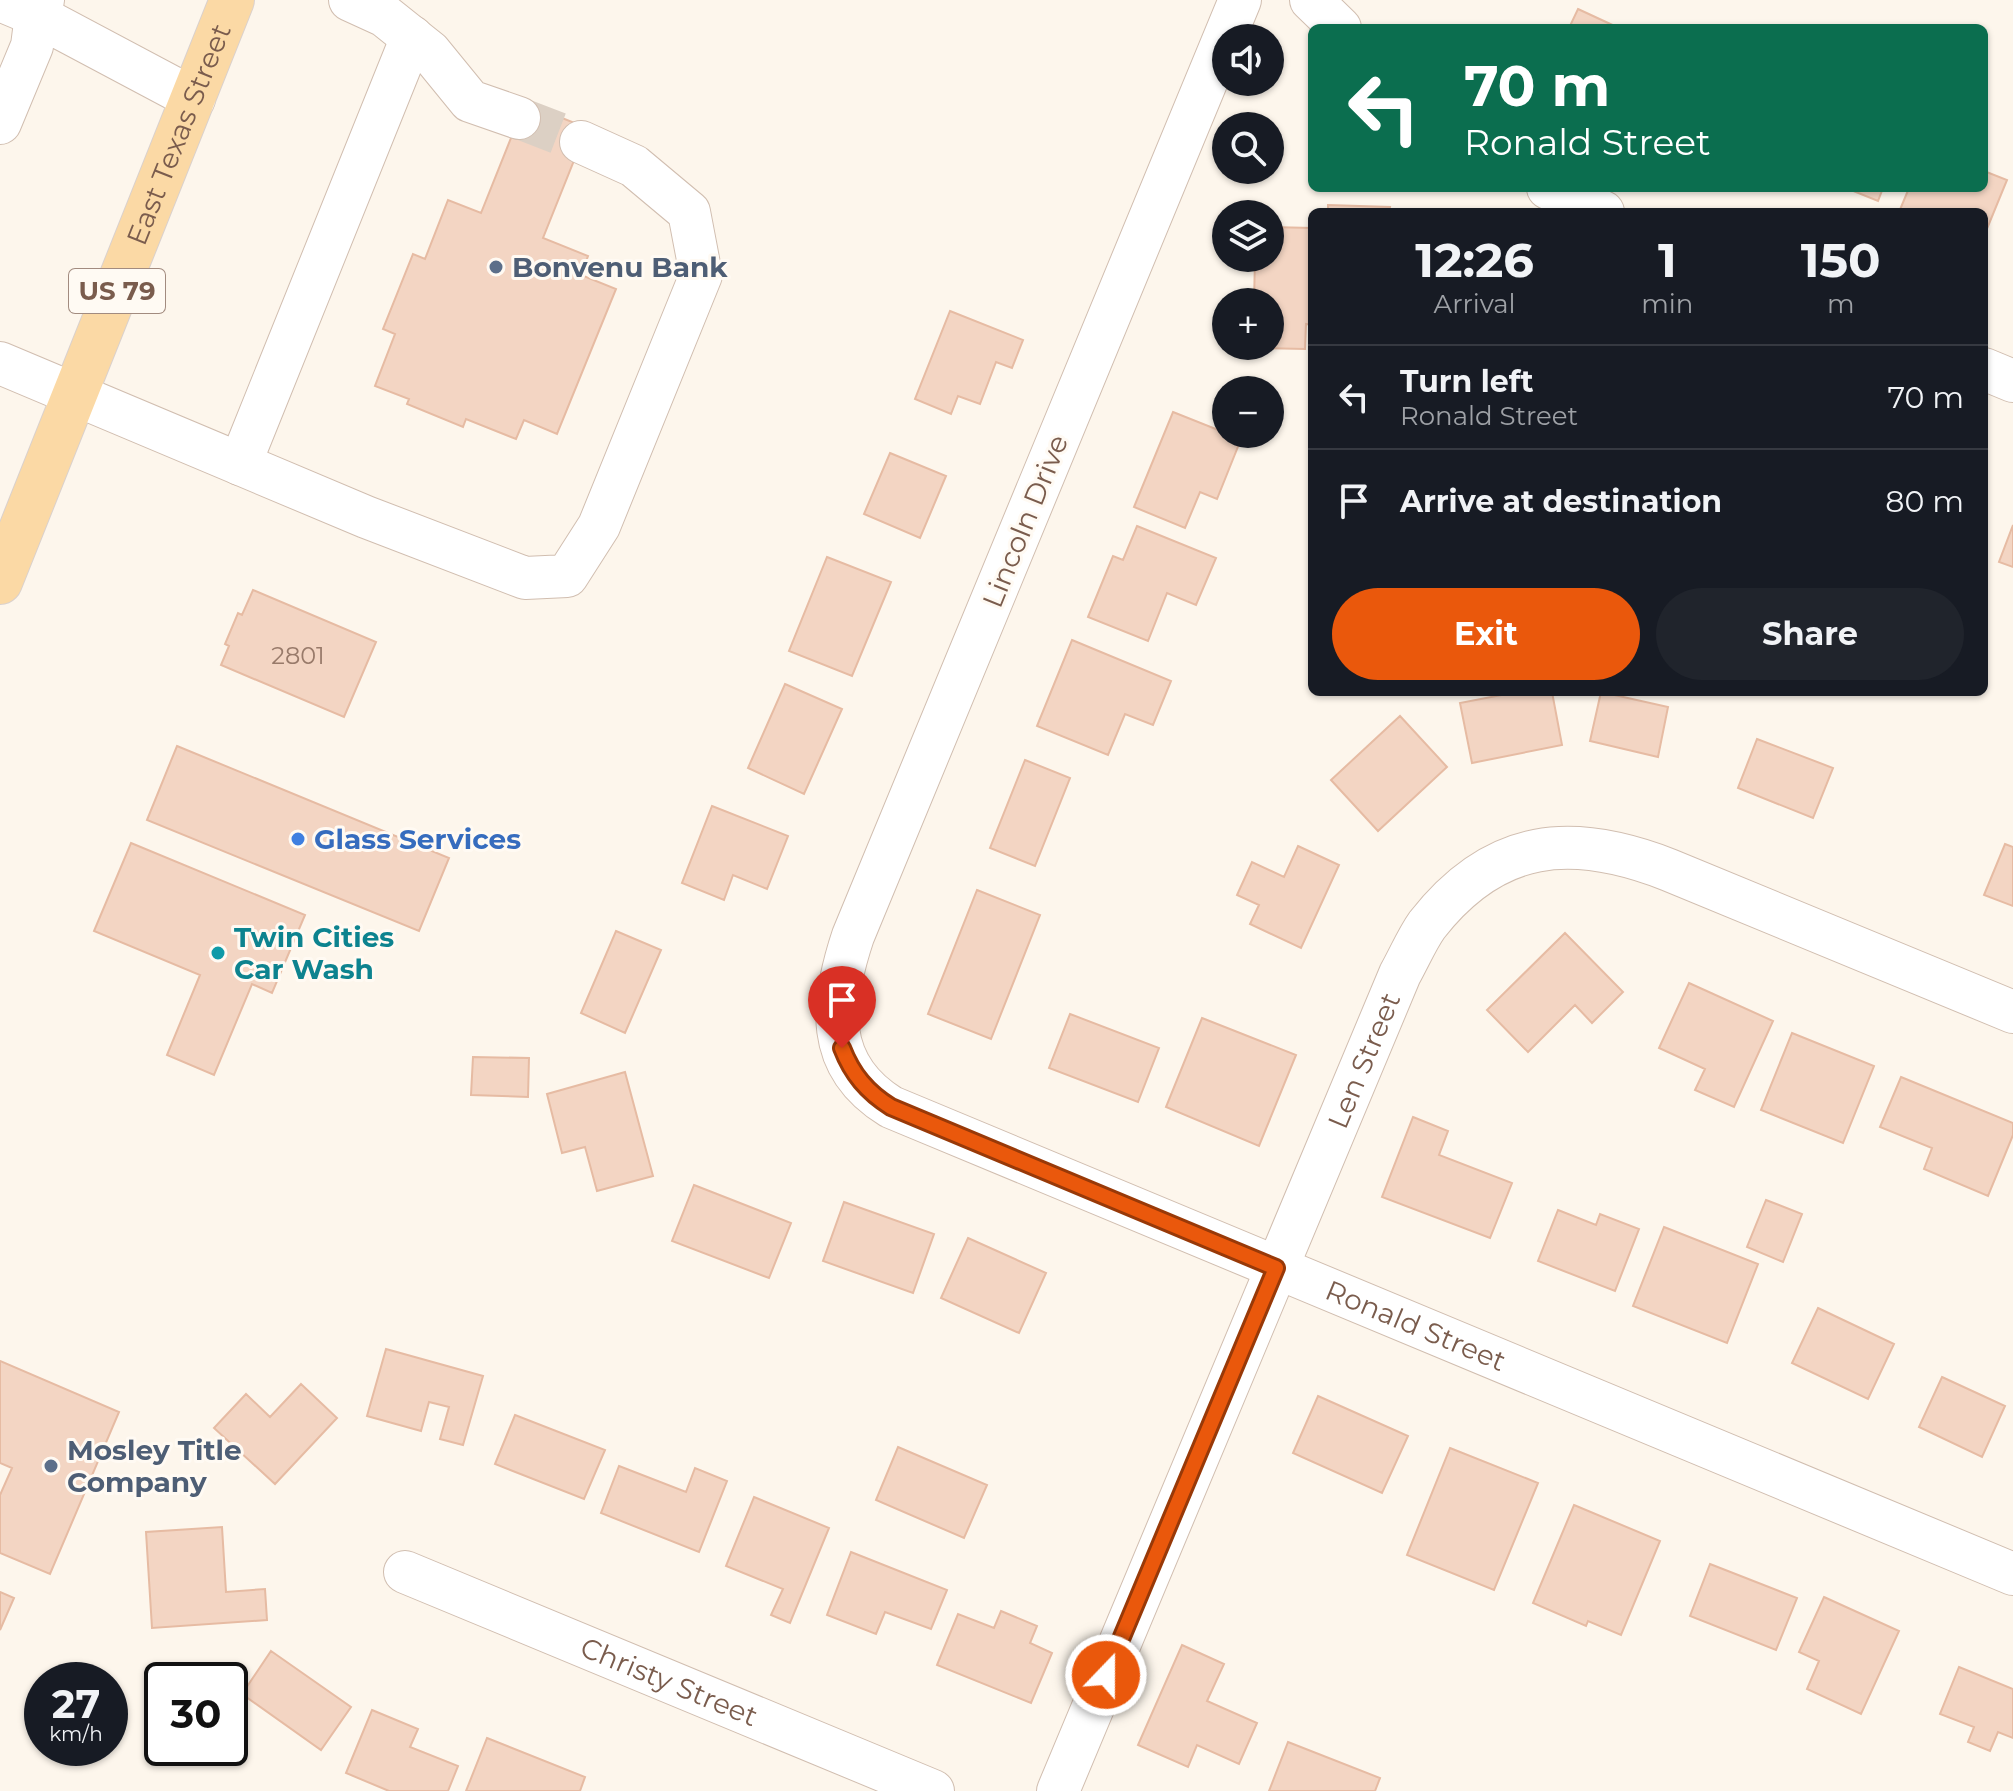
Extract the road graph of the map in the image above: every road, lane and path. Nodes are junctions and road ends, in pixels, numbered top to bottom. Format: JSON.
{"nodes":[{"id":1,"x":232,"y":0,"type":"edge"},
{"id":2,"x":350,"y":0,"type":"edge"},
{"id":3,"x":1240,"y":0,"type":"edge"},
{"id":4,"x":1311,"y":0,"type":"edge"},
{"id":5,"x":26,"y":5,"type":"edge"},
{"id":6,"x":1336,"y":24,"type":"edge"},
{"id":7,"x":412,"y":37,"type":"junction"},
{"id":8,"x":194,"y":99,"type":"junction"},
{"id":9,"x":519,"y":118,"type":"tunnel mouth"},
{"id":10,"x":0,"y":123,"type":"edge"},
{"id":11,"x":581,"y":142,"type":"tunnel mouth"},
{"id":12,"x":1557,"y":192,"type":"edge"},
{"id":13,"x":1594,"y":208,"type":"edge"},
{"id":14,"x":0,"y":363,"type":"edge"},
{"id":15,"x":1988,"y":371,"type":"edge"},
{"id":16,"x":2013,"y":381,"type":"edge"},
{"id":17,"x":76,"y":395,"type":"junction"},
{"id":18,"x":240,"y":464,"type":"junction"},
{"id":19,"x":0,"y":582,"type":"edge"},
{"id":20,"x":2013,"y":1012,"type":"edge"},
{"id":21,"x":842,"y":1048,"type":"joint"},
{"id":22,"x":1276,"y":1268,"type":"junction"},
{"id":23,"x":405,"y":1572,"type":"dead end"},
{"id":24,"x":2013,"y":1574,"type":"edge"},
{"id":25,"x":933,"y":1791,"type":"edge"},
{"id":26,"x":1058,"y":1791,"type":"edge"}],
"edges":[{"from":1,"to":8,"type":"main road","name":"East Texas Street","number":"US 79"},
{"from":2,"to":7,"type":"street"},
{"from":3,"to":21,"type":"street","name":"Lincoln Drive"},
{"from":4,"to":6,"type":"street"},
{"from":5,"to":8,"type":"street"},
{"from":5,"to":10,"type":"street"},
{"from":7,"to":9,"type":"street"},
{"from":7,"to":18,"type":"street"},
{"from":8,"to":17,"type":"main road","name":"East Texas Street","number":"US 79"},
{"from":11,"to":18,"type":"street"},
{"from":12,"to":13,"type":"street"},
{"from":14,"to":17,"type":"street"},
{"from":15,"to":16,"type":"street"},
{"from":17,"to":18,"type":"street"},
{"from":17,"to":19,"type":"main road","name":"East Texas Street","number":"US 79"},
{"from":20,"to":22,"type":"street","name":"Len Street"},
{"from":21,"to":22,"type":"street","name":"Ronald Street"},
{"from":22,"to":24,"type":"street","name":"Ronald Street"},
{"from":22,"to":26,"type":"street","name":"Len Street"},
{"from":23,"to":25,"type":"street","name":"Christy Street"}]}
